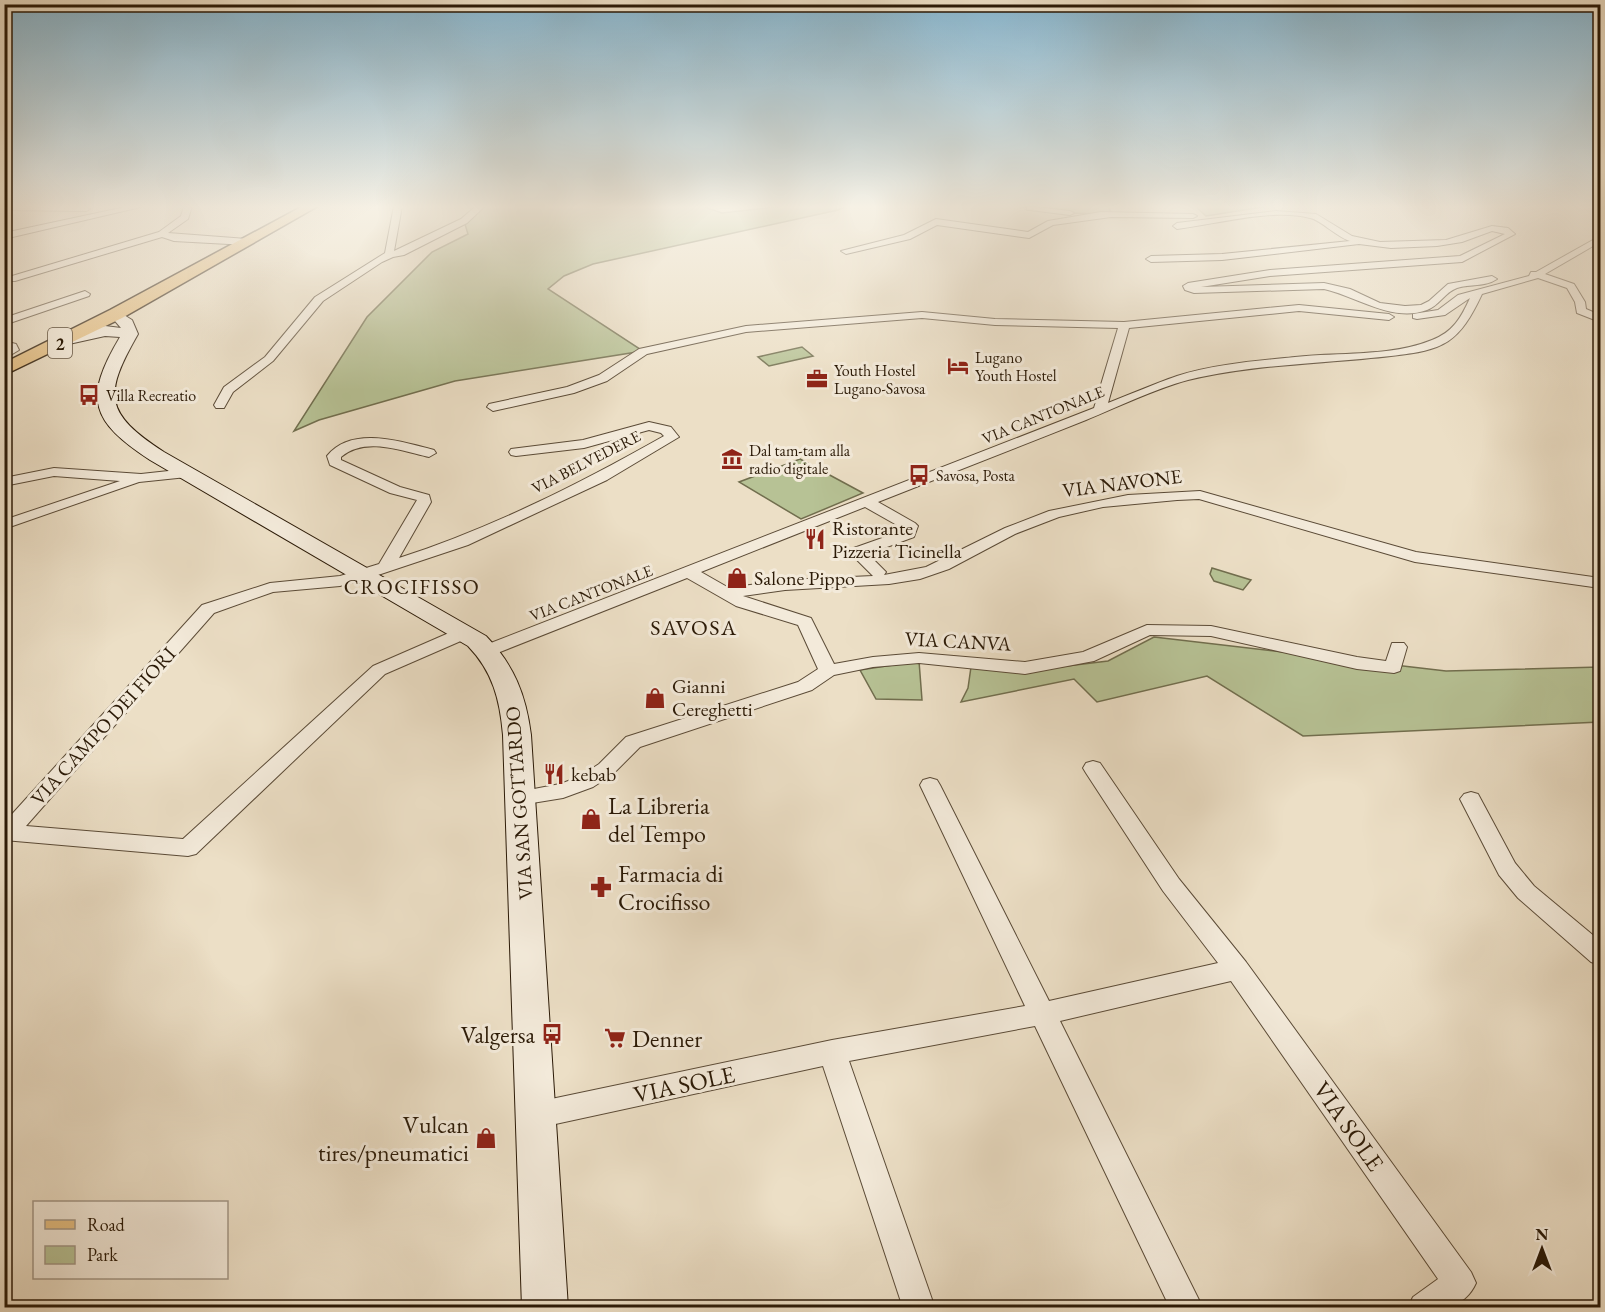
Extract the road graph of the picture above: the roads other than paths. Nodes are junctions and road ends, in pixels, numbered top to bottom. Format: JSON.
{"nodes":[{"id":1,"x":46,"y":267,"type":"edge"},
{"id":2,"x":201,"y":267,"type":"edge"},
{"id":3,"x":368,"y":267,"type":"edge"},
{"id":4,"x":1349,"y":267,"type":"edge"},
{"id":5,"x":1552,"y":267,"type":"edge"},
{"id":6,"x":1540,"y":274,"type":"junction"},
{"id":7,"x":8,"y":278,"type":"edge"},
{"id":8,"x":1478,"y":292,"type":"junction"},
{"id":9,"x":85,"y":294,"type":"dead end"},
{"id":10,"x":116,"y":314,"type":"junction"},
{"id":11,"x":1600,"y":319,"type":"edge"},
{"id":12,"x":4,"y":322,"type":"edge"},
{"id":13,"x":1124,"y":325,"type":"junction"},
{"id":14,"x":130,"y":334,"type":"junction"},
{"id":15,"x":69,"y":339,"type":"junction"},
{"id":16,"x":4,"y":344,"type":"edge"},
{"id":17,"x":4,"y":356,"type":"edge"},
{"id":18,"x":4,"y":370,"type":"edge"},
{"id":19,"x":220,"y":405,"type":"dead end"},
{"id":20,"x":493,"y":407,"type":"dead end"},
{"id":21,"x":1100,"y":410,"type":"junction"},
{"id":22,"x":516,"y":452,"type":"dead end"},
{"id":23,"x":429,"y":453,"type":"dead end"},
{"id":24,"x":187,"y":473,"type":"junction"},
{"id":25,"x":141,"y":478,"type":"junction"},
{"id":26,"x":4,"y":482,"type":"edge"},
{"id":27,"x":866,"y":502,"type":"junction"},
{"id":28,"x":4,"y":525,"type":"edge"},
{"id":29,"x":374,"y":572,"type":"junction"},
{"id":30,"x":878,"y":572,"type":"dead end"},
{"id":31,"x":689,"y":573,"type":"junction"},
{"id":32,"x":1600,"y":583,"type":"edge"},
{"id":33,"x":726,"y":593,"type":"junction"},
{"id":34,"x":476,"y":642,"type":"junction"},
{"id":35,"x":1398,"y":647,"type":"dead end"},
{"id":36,"x":828,"y":671,"type":"junction"},
{"id":37,"x":1093,"y":768,"type":"dead end"},
{"id":38,"x":930,"y":785,"type":"dead end"},
{"id":39,"x":520,"y":798,"type":"junction"},
{"id":40,"x":1471,"y":799,"type":"dead end"},
{"id":41,"x":1600,"y":955,"type":"edge"},
{"id":42,"x":1237,"y":969,"type":"junction"},
{"id":43,"x":1042,"y":1014,"type":"junction"},
{"id":44,"x":832,"y":1052,"type":"junction"},
{"id":45,"x":537,"y":1115,"type":"junction"},
{"id":46,"x":545,"y":1308,"type":"edge"},
{"id":47,"x":919,"y":1308,"type":"edge"},
{"id":48,"x":1187,"y":1308,"type":"edge"},
{"id":49,"x":1424,"y":1308,"type":"edge"}],
"edges":[{"from":1,"to":7,"type":"street"},
{"from":2,"to":10,"type":"main road","number":"2"},
{"from":3,"to":19,"type":"street"},
{"from":4,"to":6,"type":"street"},
{"from":5,"to":6,"type":"street"},
{"from":6,"to":8,"type":"street"},
{"from":6,"to":11,"type":"street"},
{"from":8,"to":13,"type":"street"},
{"from":8,"to":21,"type":"street","name":"VIA CANTONALE"},
{"from":9,"to":12,"type":"street"},
{"from":10,"to":14,"type":"main road"},
{"from":10,"to":15,"type":"main road","number":"2"},
{"from":13,"to":20,"type":"street"},
{"from":13,"to":21,"type":"street"},
{"from":14,"to":15,"type":"main road"},
{"from":14,"to":24,"type":"main road","name":"VIA SAN GOTTARDO"},
{"from":15,"to":18,"type":"main road","number":"2"},
{"from":16,"to":17,"type":"street"},
{"from":21,"to":27,"type":"street","name":"VIA CANTONALE"},
{"from":22,"to":29,"type":"street","name":"VIA BELVEDERE"},
{"from":23,"to":29,"type":"street"},
{"from":24,"to":25,"type":"street"},
{"from":24,"to":29,"type":"main road","name":"VIA SAN GOTTARDO"},
{"from":25,"to":26,"type":"street"},
{"from":25,"to":28,"type":"street"},
{"from":27,"to":30,"type":"street"},
{"from":27,"to":31,"type":"street","name":"VIA CANTONALE"},
{"from":29,"to":34,"type":"main road","name":"VIA SAN GOTTARDO"},
{"from":29,"to":34,"type":"street","name":"VIA CAMPO DEI FIORI"},
{"from":31,"to":33,"type":"street"},
{"from":31,"to":34,"type":"street","name":"VIA CANTONALE"},
{"from":32,"to":33,"type":"street","name":"VIA NAVONE"},
{"from":33,"to":36,"type":"street"},
{"from":34,"to":39,"type":"main road","name":"VIA SAN GOTTARDO"},
{"from":35,"to":36,"type":"street","name":"VIA CANVA"},
{"from":36,"to":39,"type":"street","name":"VIA CANVA"},
{"from":37,"to":42,"type":"street","name":"VIA SOLE"},
{"from":38,"to":43,"type":"street"},
{"from":39,"to":45,"type":"main road","name":"VIA SAN GOTTARDO"},
{"from":40,"to":41,"type":"street"},
{"from":42,"to":43,"type":"street","name":"VIA SOLE"},
{"from":42,"to":49,"type":"street","name":"VIA SOLE"},
{"from":43,"to":44,"type":"street","name":"VIA SOLE"},
{"from":43,"to":48,"type":"street"},
{"from":44,"to":45,"type":"street","name":"VIA SOLE"},
{"from":44,"to":47,"type":"street"},
{"from":45,"to":46,"type":"main road","name":"VIA SAN GOTTARDO"}]}
